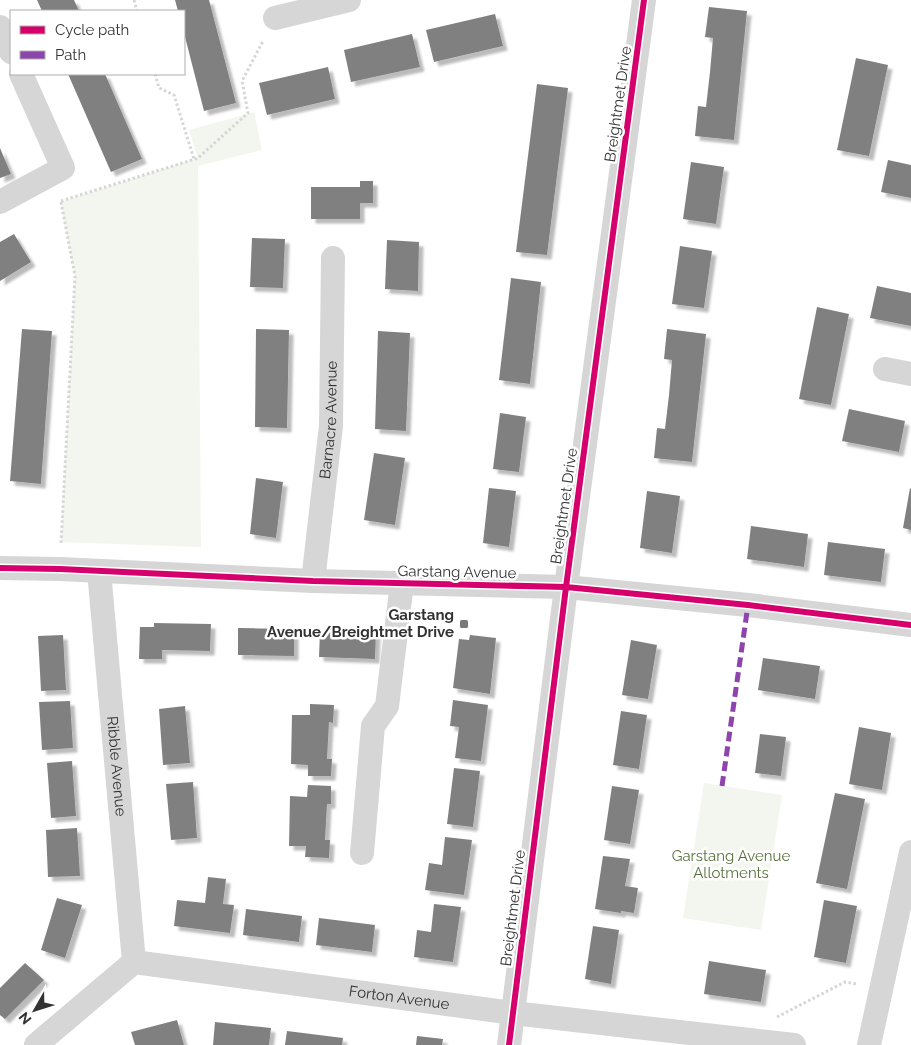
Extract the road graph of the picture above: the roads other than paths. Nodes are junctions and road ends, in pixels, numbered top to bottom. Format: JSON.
{"nodes":[{"id":1,"x":349,"y":0,"type":"edge"},
{"id":2,"x":644,"y":0,"type":"edge"},
{"id":3,"x":274,"y":18,"type":"road end"},
{"id":4,"x":0,"y":27,"type":"edge"},
{"id":5,"x":10,"y":50,"type":"edge"},
{"id":6,"x":21,"y":75,"type":"edge"},
{"id":7,"x":0,"y":202,"type":"edge"},
{"id":8,"x":333,"y":258,"type":"dead end"},
{"id":9,"x":884,"y":368,"type":"dead end"},
{"id":10,"x":911,"y":374,"type":"edge"},
{"id":11,"x":0,"y":568,"type":"edge"},
{"id":12,"x":99,"y":571,"type":"junction"},
{"id":13,"x":313,"y":581,"type":"junction"},
{"id":14,"x":402,"y":583,"type":"junction"},
{"id":15,"x":566,"y":588,"type":"junction"},
{"id":16,"x":911,"y":625,"type":"edge"},
{"id":17,"x":911,"y":852,"type":"edge"},
{"id":18,"x":362,"y":853,"type":"dead end"},
{"id":19,"x":134,"y":962,"type":"junction"},
{"id":20,"x":513,"y":1013,"type":"junction"},
{"id":21,"x":784,"y":1044,"type":"edge"},
{"id":22,"x":36,"y":1045,"type":"edge"},
{"id":23,"x":509,"y":1045,"type":"edge"},
{"id":24,"x":869,"y":1045,"type":"edge"}],
"edges":[{"from":1,"to":3,"type":"street"},
{"from":2,"to":15,"type":"street","name":"Breightmet Drive"},
{"from":4,"to":5,"type":"street"},
{"from":6,"to":7,"type":"street"},
{"from":8,"to":13,"type":"street","name":"Barnacre Avenue"},
{"from":9,"to":10,"type":"street"},
{"from":11,"to":12,"type":"street","name":"Garstang Avenue"},
{"from":12,"to":13,"type":"street","name":"Garstang Avenue"},
{"from":12,"to":19,"type":"street","name":"Ribble Avenue"},
{"from":13,"to":14,"type":"street","name":"Garstang Avenue"},
{"from":14,"to":15,"type":"street","name":"Garstang Avenue"},
{"from":14,"to":18,"type":"street"},
{"from":15,"to":16,"type":"street","name":"Garstang Avenue"},
{"from":15,"to":20,"type":"street","name":"Breightmet Drive"},
{"from":17,"to":24,"type":"street"},
{"from":19,"to":20,"type":"street","name":"Forton Avenue"},
{"from":19,"to":22,"type":"street"},
{"from":20,"to":21,"type":"street","name":"Forton Avenue"},
{"from":20,"to":23,"type":"street","name":"Breightmet Drive"}]}
